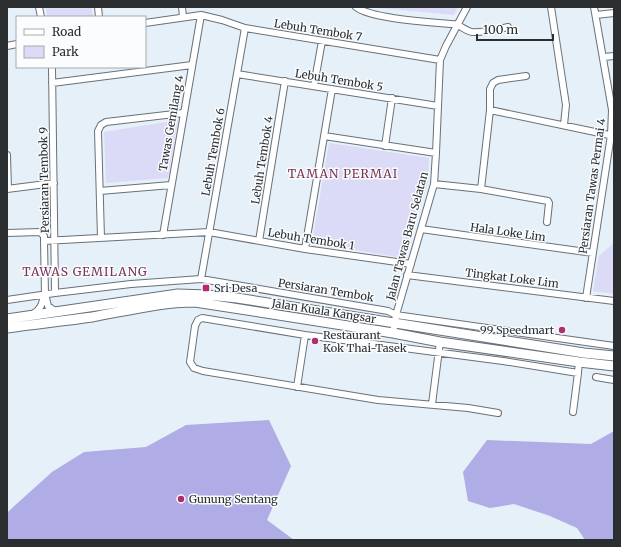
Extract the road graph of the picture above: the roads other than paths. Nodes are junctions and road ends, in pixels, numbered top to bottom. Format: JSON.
{"nodes":[{"id":1,"x":182,"y":7,"type":"edge"},
{"id":2,"x":356,"y":7,"type":"edge"},
{"id":3,"x":467,"y":7,"type":"edge"},
{"id":4,"x":551,"y":7,"type":"edge"},
{"id":5,"x":594,"y":7,"type":"edge"},
{"id":6,"x":614,"y":13,"type":"edge"},
{"id":7,"x":198,"y":15,"type":"junction"},
{"id":8,"x":596,"y":15,"type":"junction"},
{"id":9,"x":183,"y":17,"type":"junction"},
{"id":10,"x":146,"y":23,"type":"edge"},
{"id":11,"x":457,"y":25,"type":"junction"},
{"id":12,"x":508,"y":27,"type":"dead end"},
{"id":13,"x":245,"y":28,"type":"junction"},
{"id":14,"x":322,"y":41,"type":"junction"},
{"id":15,"x":614,"y":56,"type":"edge"},
{"id":16,"x":604,"y":57,"type":"junction"},
{"id":17,"x":440,"y":60,"type":"junction"},
{"id":18,"x":192,"y":65,"type":"junction"},
{"id":19,"x":52,"y":68,"type":"edge"},
{"id":20,"x":125,"y":70,"type":"edge"},
{"id":21,"x":237,"y":74,"type":"junction"},
{"id":22,"x":526,"y":76,"type":"dead end"},
{"id":23,"x":284,"y":81,"type":"junction"},
{"id":24,"x":52,"y":83,"type":"junction"},
{"id":25,"x":314,"y":86,"type":"junction"},
{"id":26,"x":332,"y":89,"type":"junction"},
{"id":27,"x":392,"y":98,"type":"junction"},
{"id":28,"x":438,"y":106,"type":"junction"},
{"id":29,"x":490,"y":110,"type":"junction"},
{"id":30,"x":183,"y":113,"type":"junction"},
{"id":31,"x":564,"y":126,"type":"junction"},
{"id":32,"x":324,"y":136,"type":"junction"},
{"id":33,"x":613,"y":136,"type":"edge"},
{"id":34,"x":385,"y":146,"type":"junction"},
{"id":35,"x":436,"y":153,"type":"junction"},
{"id":36,"x":7,"y":155,"type":"edge"},
{"id":37,"x":54,"y":183,"type":"junction"},
{"id":38,"x":434,"y":184,"type":"junction"},
{"id":39,"x":171,"y":185,"type":"junction"},
{"id":40,"x":7,"y":189,"type":"edge"},
{"id":41,"x":481,"y":189,"type":"junction"},
{"id":42,"x":100,"y":191,"type":"junction"},
{"id":43,"x":547,"y":222,"type":"dead end"},
{"id":44,"x":421,"y":229,"type":"junction"},
{"id":45,"x":209,"y":232,"type":"junction"},
{"id":46,"x":7,"y":233,"type":"edge"},
{"id":47,"x":163,"y":235,"type":"junction"},
{"id":48,"x":101,"y":238,"type":"junction"},
{"id":49,"x":44,"y":241,"type":"junction"},
{"id":50,"x":55,"y":241,"type":"junction"},
{"id":51,"x":259,"y":241,"type":"junction"},
{"id":52,"x":305,"y":249,"type":"junction"},
{"id":53,"x":593,"y":253,"type":"junction"},
{"id":54,"x":411,"y":264,"type":"junction"},
{"id":55,"x":407,"y":275,"type":"junction"},
{"id":56,"x":201,"y":279,"type":"junction"},
{"id":57,"x":55,"y":292,"type":"junction"},
{"id":58,"x":45,"y":294,"type":"junction"},
{"id":59,"x":237,"y":298,"type":"junction"},
{"id":60,"x":586,"y":298,"type":"junction"},
{"id":61,"x":7,"y":300,"type":"edge"},
{"id":62,"x":614,"y":301,"type":"edge"},
{"id":63,"x":273,"y":304,"type":"junction"},
{"id":64,"x":253,"y":312,"type":"junction"},
{"id":65,"x":59,"y":313,"type":"junction"},
{"id":66,"x":25,"y":317,"type":"junction"},
{"id":67,"x":7,"y":319,"type":"edge"},
{"id":68,"x":395,"y":319,"type":"junction"},
{"id":69,"x":252,"y":325,"type":"junction"},
{"id":70,"x":7,"y":328,"type":"edge"},
{"id":71,"x":393,"y":333,"type":"junction"},
{"id":72,"x":305,"y":335,"type":"junction"},
{"id":73,"x":440,"y":342,"type":"junction"},
{"id":74,"x":614,"y":346,"type":"edge"},
{"id":75,"x":438,"y":353,"type":"junction"},
{"id":76,"x":614,"y":356,"type":"edge"},
{"id":77,"x":579,"y":362,"type":"junction"},
{"id":78,"x":611,"y":366,"type":"edge"},
{"id":79,"x":578,"y":373,"type":"junction"},
{"id":80,"x":596,"y":377,"type":"dead end"},
{"id":81,"x":605,"y":378,"type":"junction"},
{"id":82,"x":614,"y":380,"type":"edge"},
{"id":83,"x":297,"y":386,"type":"junction"},
{"id":84,"x":432,"y":404,"type":"junction"},
{"id":85,"x":574,"y":412,"type":"dead end"},
{"id":86,"x":498,"y":413,"type":"dead end"}],
"edges":[{"from":1,"to":9,"type":"street"},
{"from":2,"to":11,"type":"street"},
{"from":3,"to":11,"type":"street","name":"Jalan Tawas Baru Selatan"},
{"from":4,"to":31,"type":"street"},
{"from":5,"to":8,"type":"street","name":"Persiaran Tawas Permai 4"},
{"from":6,"to":8,"type":"street"},
{"from":7,"to":9,"type":"street","name":"Lebuh Tembok 7"},
{"from":7,"to":13,"type":"street","name":"Lebuh Tembok 7"},
{"from":7,"to":18,"type":"street","name":"Tawas Gemilang 4"},
{"from":8,"to":16,"type":"street","name":"Persiaran Tawas Permai 4"},
{"from":9,"to":10,"type":"street","name":"Lebuh Tembok 7"},
{"from":11,"to":12,"type":"street"},
{"from":11,"to":17,"type":"street","name":"Jalan Tawas Baru Selatan"},
{"from":13,"to":14,"type":"street","name":"Lebuh Tembok 7"},
{"from":13,"to":21,"type":"street","name":"Lebuh Tembok 6"},
{"from":14,"to":17,"type":"street","name":"Lebuh Tembok 7"},
{"from":14,"to":25,"type":"street"},
{"from":15,"to":16,"type":"street"},
{"from":16,"to":33,"type":"street","name":"Persiaran Tawas Permai 4"},
{"from":17,"to":28,"type":"street","name":"Jalan Tawas Baru Selatan"},
{"from":18,"to":20,"type":"street"},
{"from":18,"to":30,"type":"street","name":"Tawas Gemilang 4"},
{"from":19,"to":24,"type":"street","name":"Persiaran Tembok 9"},
{"from":20,"to":24,"type":"street"},
{"from":21,"to":23,"type":"street","name":"Lebuh Tembok 5"},
{"from":21,"to":45,"type":"street","name":"Lebuh Tembok 6"},
{"from":22,"to":29,"type":"street"},
{"from":23,"to":25,"type":"street","name":"Lebuh Tembok 5"},
{"from":23,"to":51,"type":"street","name":"Lebuh Tembok 4"},
{"from":24,"to":37,"type":"street","name":"Persiaran Tembok 9"},
{"from":25,"to":26,"type":"street","name":"Lebuh Tembok 5"},
{"from":26,"to":27,"type":"street","name":"Lebuh Tembok 5"},
{"from":26,"to":32,"type":"street"},
{"from":27,"to":28,"type":"street","name":"Lebuh Tembok 5"},
{"from":27,"to":34,"type":"street"},
{"from":28,"to":35,"type":"street","name":"Jalan Tawas Baru Selatan"},
{"from":29,"to":31,"type":"street"},
{"from":29,"to":41,"type":"street"},
{"from":30,"to":39,"type":"street","name":"Tawas Gemilang 4"},
{"from":30,"to":42,"type":"street"},
{"from":31,"to":33,"type":"street"},
{"from":32,"to":34,"type":"street"},
{"from":32,"to":52,"type":"street"},
{"from":33,"to":53,"type":"street","name":"Persiaran Tawas Permai 4"},
{"from":34,"to":35,"type":"street"},
{"from":35,"to":38,"type":"street","name":"Jalan Tawas Baru Selatan"},
{"from":36,"to":40,"type":"street"},
{"from":37,"to":40,"type":"street"},
{"from":37,"to":50,"type":"street","name":"Persiaran Tembok 9"},
{"from":38,"to":41,"type":"street"},
{"from":38,"to":44,"type":"street","name":"Jalan Tawas Baru Selatan"},
{"from":39,"to":42,"type":"street"},
{"from":39,"to":47,"type":"street","name":"Tawas Gemilang 4"},
{"from":41,"to":43,"type":"street"},
{"from":42,"to":48,"type":"street"},
{"from":44,"to":53,"type":"street","name":"Hala Loke Lim"},
{"from":44,"to":54,"type":"street","name":"Jalan Tawas Baru Selatan"},
{"from":45,"to":47,"type":"street","name":"Lebuh Tembok 1"},
{"from":45,"to":51,"type":"street","name":"Lebuh Tembok 1"},
{"from":45,"to":56,"type":"street","name":"Lebuh Tembok 6"},
{"from":46,"to":49,"type":"street"},
{"from":47,"to":48,"type":"street","name":"Lebuh Tembok 1"},
{"from":48,"to":50,"type":"street","name":"Lebuh Tembok 1"},
{"from":49,"to":50,"type":"street","name":"Lebuh Tembok 1"},
{"from":49,"to":58,"type":"street"},
{"from":50,"to":57,"type":"street","name":"Persiaran Tembok 9"},
{"from":51,"to":52,"type":"street","name":"Lebuh Tembok 1"},
{"from":52,"to":54,"type":"street","name":"Lebuh Tembok 1"},
{"from":53,"to":60,"type":"street","name":"Persiaran Tawas Permai 4"},
{"from":54,"to":55,"type":"street","name":"Jalan Tawas Baru Selatan"},
{"from":55,"to":60,"type":"street","name":"Tingkat Loke Lim"},
{"from":55,"to":68,"type":"street","name":"Jalan Tawas Baru Selatan"},
{"from":56,"to":57,"type":"street","name":"Persiaran Tembok"},
{"from":56,"to":68,"type":"street","name":"Persiaran Tembok"},
{"from":57,"to":58,"type":"street","name":"Persiaran Tembok"},
{"from":58,"to":61,"type":"street","name":"Persiaran Tembok"},
{"from":58,"to":65,"type":"street"},
{"from":58,"to":66,"type":"street"},
{"from":59,"to":63,"type":"highway","name":"Jalan Kuala Kangsar"},
{"from":59,"to":64,"type":"highway"},
{"from":59,"to":65,"type":"highway","name":"Jalan Kuala Kangsar"},
{"from":60,"to":62,"type":"street","name":"Tingkat Loke Lim"},
{"from":63,"to":64,"type":"highway"},
{"from":63,"to":68,"type":"highway","name":"Jalan Kuala Kangsar"},
{"from":64,"to":69,"type":"street"},
{"from":64,"to":70,"type":"highway","name":"Jalan Kuala Kangsar"},
{"from":64,"to":71,"type":"highway","name":"Jalan Kuala Kangsar"},
{"from":65,"to":66,"type":"highway","name":"Jalan Kuala Kangsar"},
{"from":66,"to":67,"type":"highway","name":"Jalan Kuala Kangsar"},
{"from":68,"to":71,"type":"street","name":"Jalan Tawas Baru Selatan"},
{"from":68,"to":74,"type":"street","name":"Persiaran Tembok"},
{"from":68,"to":76,"type":"highway","name":"Jalan Kuala Kangsar"},
{"from":69,"to":72,"type":"street"},
{"from":69,"to":83,"type":"street"},
{"from":71,"to":73,"type":"highway","name":"Jalan Kuala Kangsar"},
{"from":72,"to":75,"type":"street"},
{"from":72,"to":83,"type":"street"},
{"from":73,"to":75,"type":"street"},
{"from":73,"to":77,"type":"highway","name":"Jalan Kuala Kangsar"},
{"from":75,"to":79,"type":"street"},
{"from":75,"to":84,"type":"street"},
{"from":77,"to":78,"type":"highway","name":"Jalan Kuala Kangsar"},
{"from":77,"to":79,"type":"street"},
{"from":78,"to":81,"type":"street"},
{"from":79,"to":85,"type":"street"},
{"from":80,"to":81,"type":"street"},
{"from":81,"to":82,"type":"street"},
{"from":83,"to":84,"type":"street"},
{"from":84,"to":86,"type":"street"}]}
